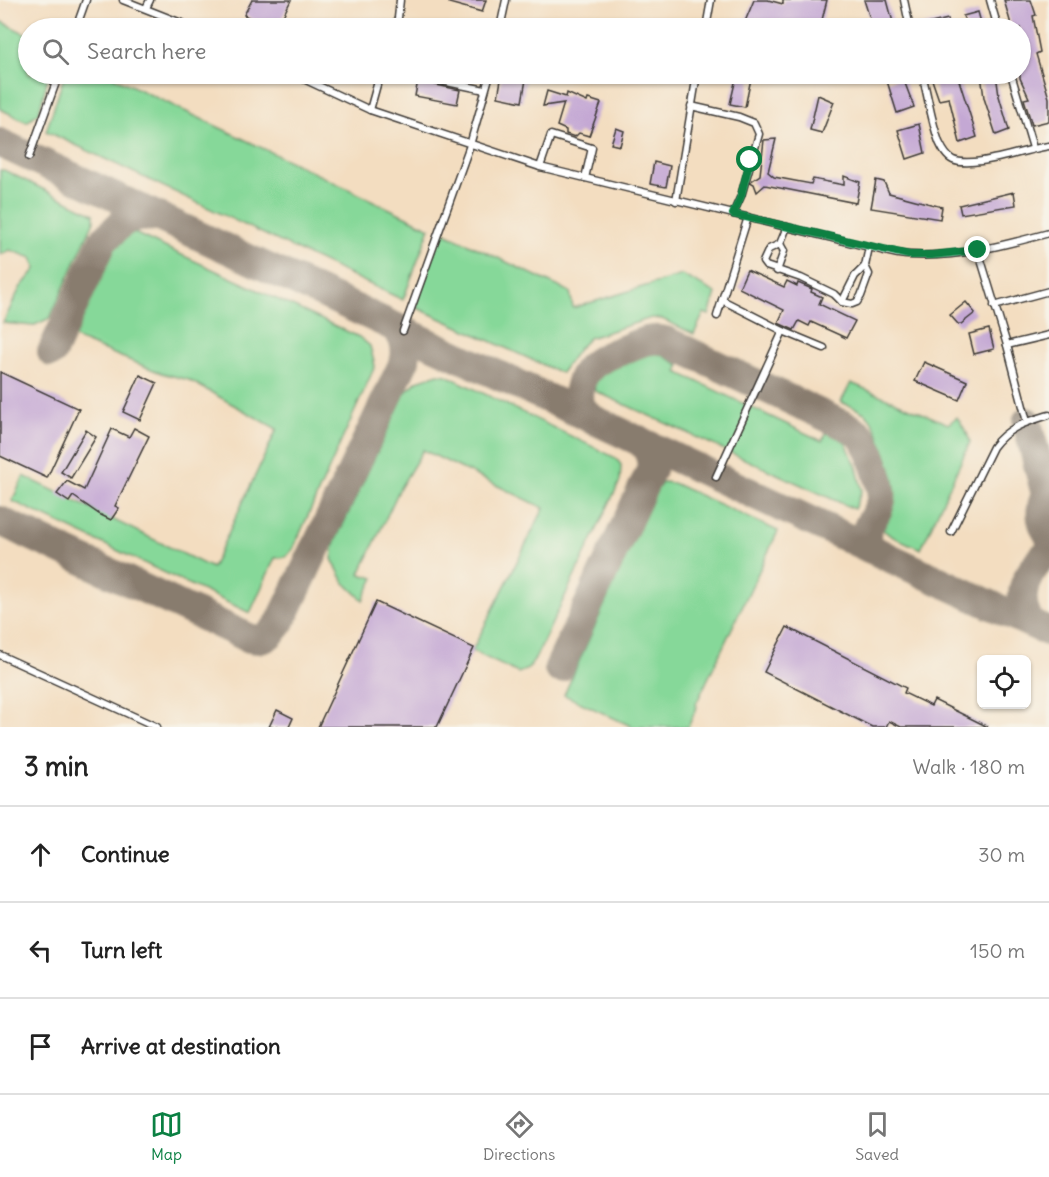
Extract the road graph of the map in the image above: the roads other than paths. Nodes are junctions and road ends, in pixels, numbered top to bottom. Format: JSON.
{"nodes":[{"id":1,"x":86,"y":0,"type":"edge"},
{"id":2,"x":150,"y":0,"type":"edge"},
{"id":3,"x":400,"y":0,"type":"edge"},
{"id":4,"x":506,"y":0,"type":"edge"},
{"id":5,"x":711,"y":0,"type":"edge"},
{"id":6,"x":904,"y":0,"type":"edge"},
{"id":7,"x":990,"y":0,"type":"edge"},
{"id":8,"x":127,"y":1,"type":"edge"},
{"id":9,"x":146,"y":8,"type":"junction"},
{"id":10,"x":80,"y":18,"type":"edge"},
{"id":11,"x":170,"y":18,"type":"edge"},
{"id":12,"x":398,"y":18,"type":"edge"},
{"id":13,"x":502,"y":18,"type":"edge"},
{"id":14,"x":708,"y":18,"type":"edge"},
{"id":15,"x":908,"y":18,"type":"edge"},
{"id":16,"x":995,"y":18,"type":"edge"},
{"id":17,"x":55,"y":84,"type":"edge"},
{"id":18,"x":314,"y":84,"type":"edge"},
{"id":19,"x":377,"y":84,"type":"edge"},
{"id":20,"x":456,"y":84,"type":"edge"},
{"id":21,"x":487,"y":84,"type":"edge"},
{"id":22,"x":695,"y":84,"type":"edge"},
{"id":23,"x":925,"y":84,"type":"edge"},
{"id":24,"x":1014,"y":84,"type":"edge"},
{"id":25,"x":485,"y":90,"type":"junction"},
{"id":26,"x":691,"y":106,"type":"junction"},
{"id":27,"x":370,"y":110,"type":"junction"},
{"id":28,"x":470,"y":145,"type":"junction"},
{"id":29,"x":1049,"y":146,"type":"edge"},
{"id":30,"x":1033,"y":148,"type":"junction"},
{"id":31,"x":29,"y":157,"type":"dead end"},
{"id":32,"x":540,"y":167,"type":"junction"},
{"id":33,"x":585,"y":178,"type":"junction"},
{"id":34,"x":676,"y":201,"type":"junction"},
{"id":35,"x":733,"y":214,"type":"junction"},
{"id":36,"x":748,"y":217,"type":"junction"},
{"id":37,"x":787,"y":227,"type":"junction"},
{"id":38,"x":1049,"y":232,"type":"edge"},
{"id":39,"x":780,"y":244,"type":"junction"},
{"id":40,"x":868,"y":247,"type":"junction"},
{"id":41,"x":978,"y":250,"type":"junction"},
{"id":42,"x":865,"y":266,"type":"junction"},
{"id":43,"x":777,"y":271,"type":"junction"},
{"id":44,"x":1049,"y":291,"type":"edge"},
{"id":45,"x":722,"y":300,"type":"junction"},
{"id":46,"x":842,"y":302,"type":"junction"},
{"id":47,"x":994,"y":306,"type":"junction"},
{"id":48,"x":717,"y":316,"type":"dead end"},
{"id":49,"x":403,"y":331,"type":"dead end"},
{"id":50,"x":783,"y":331,"type":"junction"},
{"id":51,"x":1049,"y":335,"type":"edge"},
{"id":52,"x":1007,"y":345,"type":"junction"},
{"id":53,"x":824,"y":348,"type":"dead end"},
{"id":54,"x":1049,"y":415,"type":"edge"},
{"id":55,"x":1027,"y":422,"type":"junction"},
{"id":56,"x":716,"y":477,"type":"dead end"},
{"id":57,"x":951,"y":532,"type":"dead end"},
{"id":58,"x":0,"y":655,"type":"edge"},
{"id":59,"x":157,"y":727,"type":"edge"}],
"edges":[{"from":1,"to":10,"type":"lane"},
{"from":2,"to":9,"type":"lane"},
{"from":3,"to":12,"type":"lane"},
{"from":4,"to":13,"type":"lane"},
{"from":5,"to":14,"type":"lane"},
{"from":6,"to":15,"type":"lane"},
{"from":7,"to":16,"type":"lane"},
{"from":8,"to":9,"type":"lane"},
{"from":9,"to":11,"type":"lane"},
{"from":17,"to":31,"type":"lane"},
{"from":18,"to":27,"type":"lane"},
{"from":19,"to":27,"type":"lane"},
{"from":20,"to":25,"type":"lane"},
{"from":21,"to":25,"type":"lane"},
{"from":22,"to":26,"type":"lane"},
{"from":23,"to":30,"type":"lane"},
{"from":24,"to":30,"type":"lane"},
{"from":25,"to":28,"type":"lane"},
{"from":26,"to":34,"type":"lane"},
{"from":26,"to":35,"type":"lane"},
{"from":27,"to":28,"type":"lane"},
{"from":28,"to":32,"type":"lane"},
{"from":28,"to":49,"type":"lane"},
{"from":29,"to":30,"type":"lane"},
{"from":32,"to":33,"type":"lane"},
{"from":32,"to":33,"type":"lane"},
{"from":33,"to":34,"type":"lane"},
{"from":34,"to":35,"type":"lane"},
{"from":35,"to":36,"type":"lane"},
{"from":36,"to":37,"type":"lane"},
{"from":36,"to":45,"type":"lane"},
{"from":37,"to":39,"type":"lane"},
{"from":37,"to":40,"type":"lane"},
{"from":38,"to":41,"type":"lane"},
{"from":39,"to":43,"type":"lane"},
{"from":39,"to":43,"type":"lane"},
{"from":40,"to":41,"type":"lane"},
{"from":40,"to":42,"type":"lane"},
{"from":41,"to":47,"type":"lane"},
{"from":42,"to":46,"type":"lane"},
{"from":42,"to":46,"type":"lane"},
{"from":43,"to":46,"type":"lane"},
{"from":44,"to":47,"type":"lane"},
{"from":45,"to":48,"type":"lane"},
{"from":45,"to":50,"type":"lane"},
{"from":47,"to":52,"type":"lane"},
{"from":50,"to":53,"type":"lane"},
{"from":50,"to":56,"type":"lane"},
{"from":51,"to":52,"type":"lane"},
{"from":52,"to":55,"type":"lane"},
{"from":54,"to":55,"type":"lane"},
{"from":55,"to":57,"type":"lane"},
{"from":58,"to":59,"type":"lane"}]}
